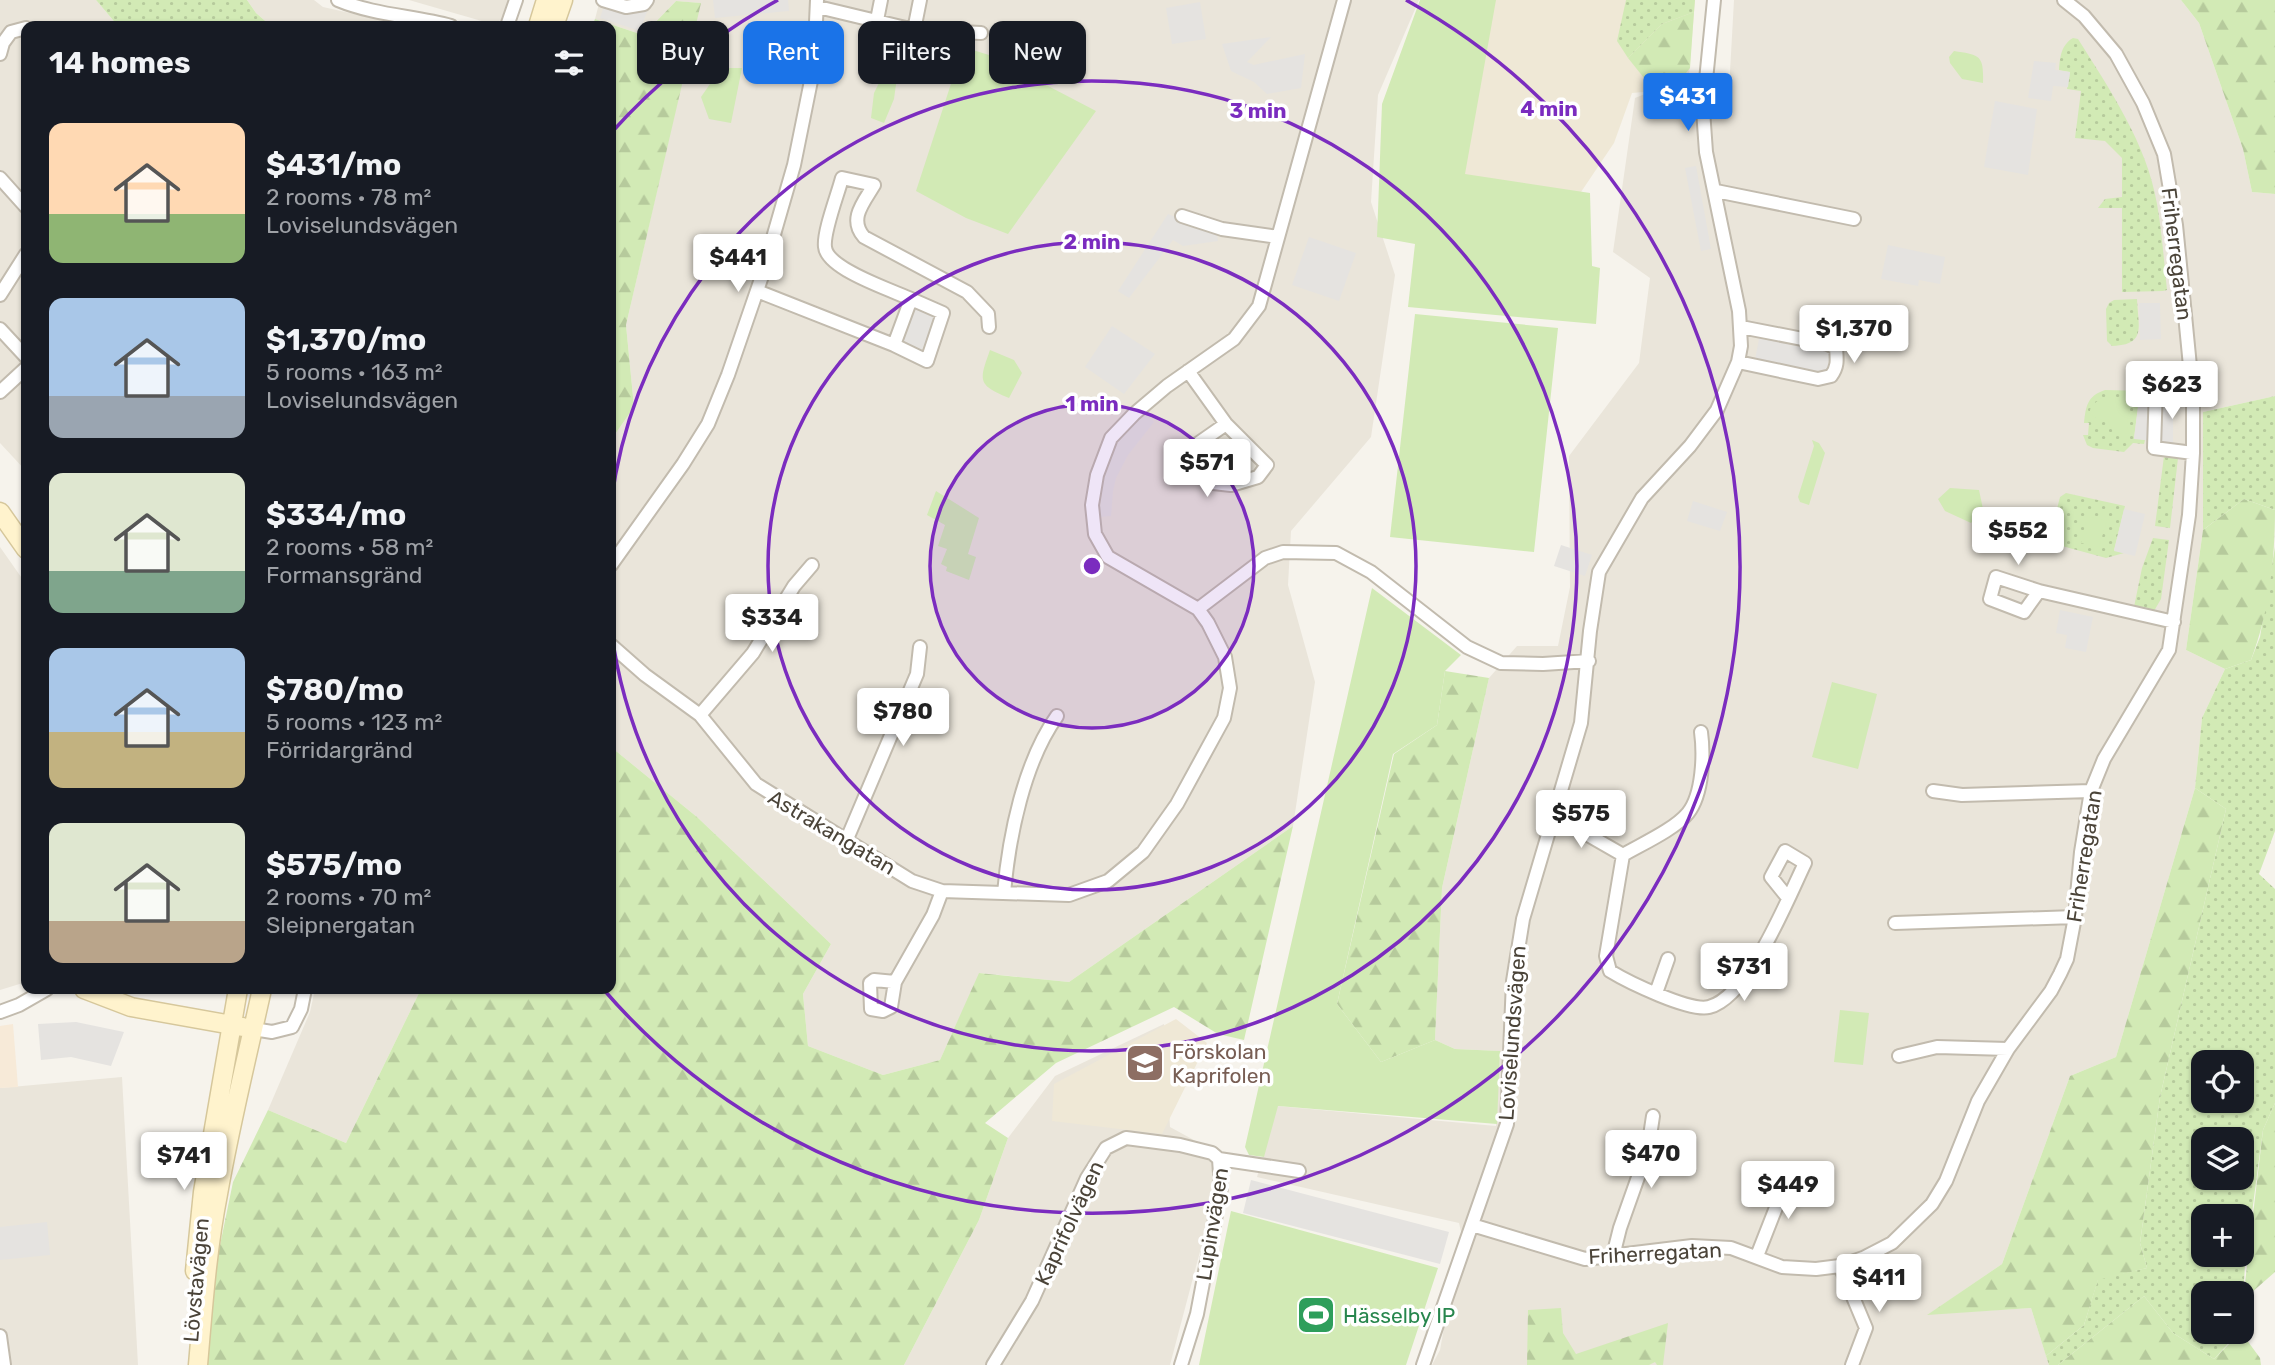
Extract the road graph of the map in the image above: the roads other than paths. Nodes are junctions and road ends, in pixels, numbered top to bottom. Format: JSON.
{"nodes":[{"id":1,"x":338,"y":0,"type":"edge"},
{"id":2,"x":516,"y":0,"type":"edge"},
{"id":3,"x":546,"y":0,"type":"edge"},
{"id":4,"x":563,"y":0,"type":"edge"},
{"id":5,"x":603,"y":0,"type":"edge"},
{"id":6,"x":647,"y":0,"type":"edge"},
{"id":7,"x":881,"y":0,"type":"edge"},
{"id":8,"x":920,"y":0,"type":"edge"},
{"id":9,"x":1344,"y":0,"type":"edge"},
{"id":10,"x":1714,"y":0,"type":"edge"},
{"id":11,"x":2064,"y":0,"type":"edge"},
{"id":12,"x":817,"y":3,"type":"edge"},
{"id":13,"x":877,"y":20,"type":"junction"},
{"id":14,"x":432,"y":21,"type":"edge"},
{"id":15,"x":509,"y":21,"type":"edge"},
{"id":16,"x":540,"y":21,"type":"edge"},
{"id":17,"x":556,"y":21,"type":"edge"},
{"id":18,"x":881,"y":21,"type":"edge"},
{"id":19,"x":916,"y":21,"type":"edge"},
{"id":20,"x":21,"y":29,"type":"edge"},
{"id":21,"x":975,"y":33,"type":"edge"},
{"id":22,"x":981,"y":33,"type":"dead end"},
{"id":23,"x":0,"y":54,"type":"edge"},
{"id":24,"x":0,"y":178,"type":"edge"},
{"id":25,"x":1716,"y":191,"type":"junction"},
{"id":26,"x":21,"y":201,"type":"edge"},
{"id":27,"x":1182,"y":216,"type":"dead end"},
{"id":28,"x":1854,"y":219,"type":"dead end"},
{"id":29,"x":1278,"y":237,"type":"junction"},
{"id":30,"x":21,"y":262,"type":"edge"},
{"id":31,"x":757,"y":291,"type":"junction"},
{"id":32,"x":0,"y":295,"type":"edge"},
{"id":33,"x":911,"y":299,"type":"junction"},
{"id":34,"x":989,"y":327,"type":"dead end"},
{"id":35,"x":1741,"y":327,"type":"junction"},
{"id":36,"x":0,"y":329,"type":"edge"},
{"id":37,"x":894,"y":345,"type":"junction"},
{"id":38,"x":21,"y":352,"type":"edge"},
{"id":39,"x":1738,"y":362,"type":"junction"},
{"id":40,"x":1188,"y":371,"type":"junction"},
{"id":41,"x":21,"y":373,"type":"edge"},
{"id":42,"x":2192,"y":387,"type":"junction"},
{"id":43,"x":0,"y":392,"type":"edge"},
{"id":44,"x":1226,"y":424,"type":"junction"},
{"id":45,"x":2193,"y":453,"type":"junction"},
{"id":46,"x":0,"y":512,"type":"edge"},
{"id":47,"x":21,"y":542,"type":"edge"},
{"id":48,"x":616,"y":558,"type":"edge"},
{"id":49,"x":813,"y":565,"type":"dead end"},
{"id":50,"x":2039,"y":591,"type":"dead end"},
{"id":51,"x":1198,"y":609,"type":"junction"},
{"id":52,"x":2175,"y":622,"type":"junction"},
{"id":53,"x":920,"y":647,"type":"dead end"},
{"id":54,"x":616,"y":649,"type":"edge"},
{"id":55,"x":1589,"y":661,"type":"junction"},
{"id":56,"x":700,"y":715,"type":"junction"},
{"id":57,"x":1057,"y":716,"type":"dead end"},
{"id":58,"x":1701,"y":732,"type":"dead end"},
{"id":59,"x":1933,"y":791,"type":"dead end"},
{"id":60,"x":2091,"y":792,"type":"junction"},
{"id":61,"x":1555,"y":816,"type":"junction"},
{"id":62,"x":847,"y":839,"type":"junction"},
{"id":63,"x":1623,"y":855,"type":"junction"},
{"id":64,"x":942,"y":891,"type":"junction"},
{"id":65,"x":1004,"y":893,"type":"junction"},
{"id":66,"x":1788,"y":898,"type":"dead end"},
{"id":67,"x":2075,"y":917,"type":"junction"},
{"id":68,"x":1895,"y":923,"type":"dead end"},
{"id":69,"x":1668,"y":959,"type":"dead end"},
{"id":70,"x":895,"y":982,"type":"dead end"},
{"id":71,"x":1656,"y":993,"type":"junction"},
{"id":72,"x":38,"y":994,"type":"edge"},
{"id":73,"x":98,"y":994,"type":"edge"},
{"id":74,"x":237,"y":994,"type":"edge"},
{"id":75,"x":261,"y":994,"type":"edge"},
{"id":76,"x":304,"y":994,"type":"edge"},
{"id":77,"x":0,"y":1012,"type":"edge"},
{"id":78,"x":231,"y":1024,"type":"junction"},
{"id":79,"x":253,"y":1029,"type":"junction"},
{"id":80,"x":2008,"y":1049,"type":"junction"},
{"id":81,"x":1899,"y":1056,"type":"dead end"},
{"id":82,"x":1653,"y":1116,"type":"dead end"},
{"id":83,"x":1219,"y":1159,"type":"junction"},
{"id":84,"x":1299,"y":1171,"type":"dead end"},
{"id":85,"x":1779,"y":1177,"type":"dead end"},
{"id":86,"x":1472,"y":1225,"type":"junction"},
{"id":87,"x":1613,"y":1256,"type":"junction"},
{"id":88,"x":1757,"y":1256,"type":"junction"},
{"id":89,"x":1840,"y":1266,"type":"junction"},
{"id":90,"x":0,"y":1336,"type":"edge"},
{"id":91,"x":4,"y":1365,"type":"edge"},
{"id":92,"x":189,"y":1365,"type":"edge"},
{"id":93,"x":198,"y":1365,"type":"edge"},
{"id":94,"x":993,"y":1365,"type":"edge"},
{"id":95,"x":1181,"y":1365,"type":"edge"},
{"id":96,"x":1423,"y":1365,"type":"edge"},
{"id":97,"x":1852,"y":1365,"type":"edge"}],
"edges":[{"from":1,"to":14,"type":"street"},
{"from":2,"to":15,"type":"street"},
{"from":3,"to":16,"type":"street"},
{"from":4,"to":17,"type":"street"},
{"from":5,"to":6,"type":"street"},
{"from":7,"to":13,"type":"street"},
{"from":8,"to":19,"type":"street"},
{"from":9,"to":29,"type":"street"},
{"from":10,"to":25,"type":"street","name":"Loviselundsvägen"},
{"from":11,"to":42,"type":"street","name":"Friherregatan"},
{"from":12,"to":13,"type":"street"},
{"from":12,"to":31,"type":"street"},
{"from":13,"to":18,"type":"street"},
{"from":20,"to":23,"type":"street"},
{"from":21,"to":22,"type":"street"},
{"from":24,"to":26,"type":"street"},
{"from":25,"to":28,"type":"street"},
{"from":25,"to":35,"type":"street","name":"Loviselundsvägen"},
{"from":27,"to":29,"type":"street"},
{"from":29,"to":40,"type":"street"},
{"from":30,"to":32,"type":"street"},
{"from":31,"to":37,"type":"street"},
{"from":31,"to":48,"type":"street"},
{"from":33,"to":34,"type":"street"},
{"from":33,"to":37,"type":"street"},
{"from":33,"to":37,"type":"street"},
{"from":35,"to":39,"type":"street","name":"Loviselundsvägen"},
{"from":35,"to":39,"type":"street"},
{"from":36,"to":38,"type":"street"},
{"from":39,"to":55,"type":"street","name":"Loviselundsvägen"},
{"from":40,"to":44,"type":"street"},
{"from":40,"to":51,"type":"street"},
{"from":41,"to":43,"type":"street"},
{"from":42,"to":45,"type":"street","name":"Friherregatan"},
{"from":42,"to":45,"type":"street"},
{"from":44,"to":44,"type":"street"},
{"from":45,"to":52,"type":"street","name":"Friherregatan"},
{"from":46,"to":47,"type":"street"},
{"from":49,"to":56,"type":"street"},
{"from":50,"to":52,"type":"street"},
{"from":51,"to":55,"type":"street"},
{"from":51,"to":65,"type":"street","name":"Astrakangatan"},
{"from":52,"to":60,"type":"street","name":"Friherregatan"},
{"from":53,"to":62,"type":"street"},
{"from":54,"to":56,"type":"street","name":"Astrakangatan"},
{"from":55,"to":61,"type":"street","name":"Loviselundsvägen"},
{"from":56,"to":62,"type":"street","name":"Astrakangatan"},
{"from":57,"to":65,"type":"street"},
{"from":58,"to":63,"type":"street"},
{"from":59,"to":60,"type":"street"},
{"from":60,"to":67,"type":"street","name":"Friherregatan"},
{"from":61,"to":63,"type":"street"},
{"from":61,"to":86,"type":"street","name":"Loviselundsvägen"},
{"from":62,"to":64,"type":"street","name":"Astrakangatan"},
{"from":63,"to":71,"type":"street"},
{"from":64,"to":65,"type":"street","name":"Astrakangatan"},
{"from":64,"to":70,"type":"street"},
{"from":66,"to":71,"type":"street"},
{"from":67,"to":68,"type":"street"},
{"from":67,"to":80,"type":"street","name":"Friherregatan"},
{"from":69,"to":71,"type":"street"},
{"from":72,"to":77,"type":"street"},
{"from":73,"to":78,"type":"street"},
{"from":74,"to":78,"type":"street","name":"Lövstavägen"},
{"from":75,"to":79,"type":"street","name":"Lövstavägen"},
{"from":76,"to":79,"type":"street"},
{"from":78,"to":79,"type":"street"},
{"from":78,"to":92,"type":"street","name":"Lövstavägen"},
{"from":79,"to":93,"type":"street","name":"Lövstavägen"},
{"from":80,"to":81,"type":"street"},
{"from":80,"to":89,"type":"street","name":"Friherregatan"},
{"from":82,"to":87,"type":"street"},
{"from":83,"to":84,"type":"street","name":"Lupinvägen"},
{"from":83,"to":94,"type":"street","name":"Kaprifolvägen"},
{"from":83,"to":95,"type":"street","name":"Lupinvägen"},
{"from":85,"to":88,"type":"street"},
{"from":86,"to":87,"type":"street","name":"Friherregatan"},
{"from":86,"to":96,"type":"street","name":"Loviselundsvägen"},
{"from":87,"to":88,"type":"street","name":"Friherregatan"},
{"from":88,"to":89,"type":"street","name":"Friherregatan"},
{"from":89,"to":97,"type":"street"},
{"from":90,"to":91,"type":"street"}]}
